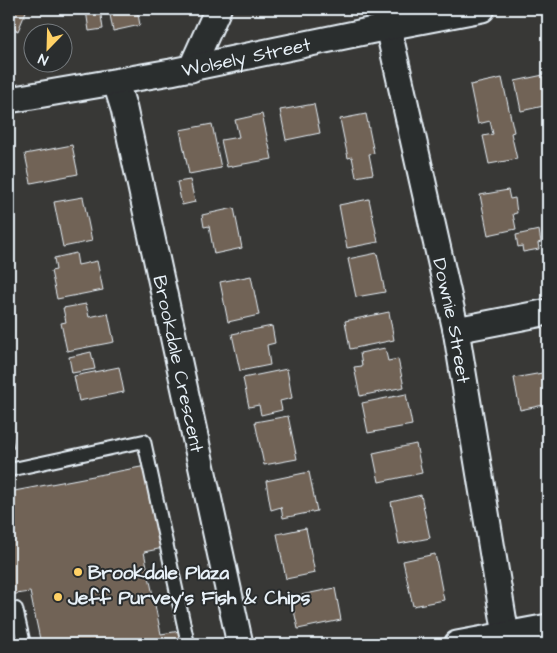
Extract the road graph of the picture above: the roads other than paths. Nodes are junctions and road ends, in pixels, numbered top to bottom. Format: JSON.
{"nodes":[{"id":1,"x":218,"y":9,"type":"edge"},
{"id":2,"x":482,"y":9,"type":"edge"},
{"id":3,"x":386,"y":18,"type":"edge"},
{"id":4,"x":191,"y":69,"type":"junction"},
{"id":5,"x":116,"y":83,"type":"junction"},
{"id":6,"x":9,"y":100,"type":"edge"},
{"id":7,"x":548,"y":312,"type":"edge"},
{"id":8,"x":456,"y":330,"type":"junction"},
{"id":9,"x":9,"y":470,"type":"edge"},
{"id":10,"x":9,"y":610,"type":"edge"},
{"id":11,"x":548,"y":627,"type":"edge"},
{"id":12,"x":506,"y":635,"type":"junction"},
{"id":13,"x":24,"y":644,"type":"edge"},
{"id":14,"x":188,"y":644,"type":"edge"},
{"id":15,"x":240,"y":644,"type":"edge"},
{"id":16,"x":457,"y":644,"type":"edge"}],
"edges":[{"from":1,"to":4,"type":"street"},
{"from":2,"to":3,"type":"street","name":"Wolsely Street"},
{"from":3,"to":4,"type":"street","name":"Wolsely Street"},
{"from":3,"to":8,"type":"street","name":"Downie Street"},
{"from":4,"to":5,"type":"street","name":"Wolsely Street"},
{"from":5,"to":6,"type":"street","name":"Wolsely Street"},
{"from":5,"to":15,"type":"street","name":"Brookdale Crescent"},
{"from":7,"to":8,"type":"street"},
{"from":8,"to":12,"type":"street","name":"Downie Street"},
{"from":9,"to":14,"type":"lane"},
{"from":10,"to":13,"type":"lane"},
{"from":11,"to":12,"type":"street"},
{"from":12,"to":16,"type":"street"}]}
